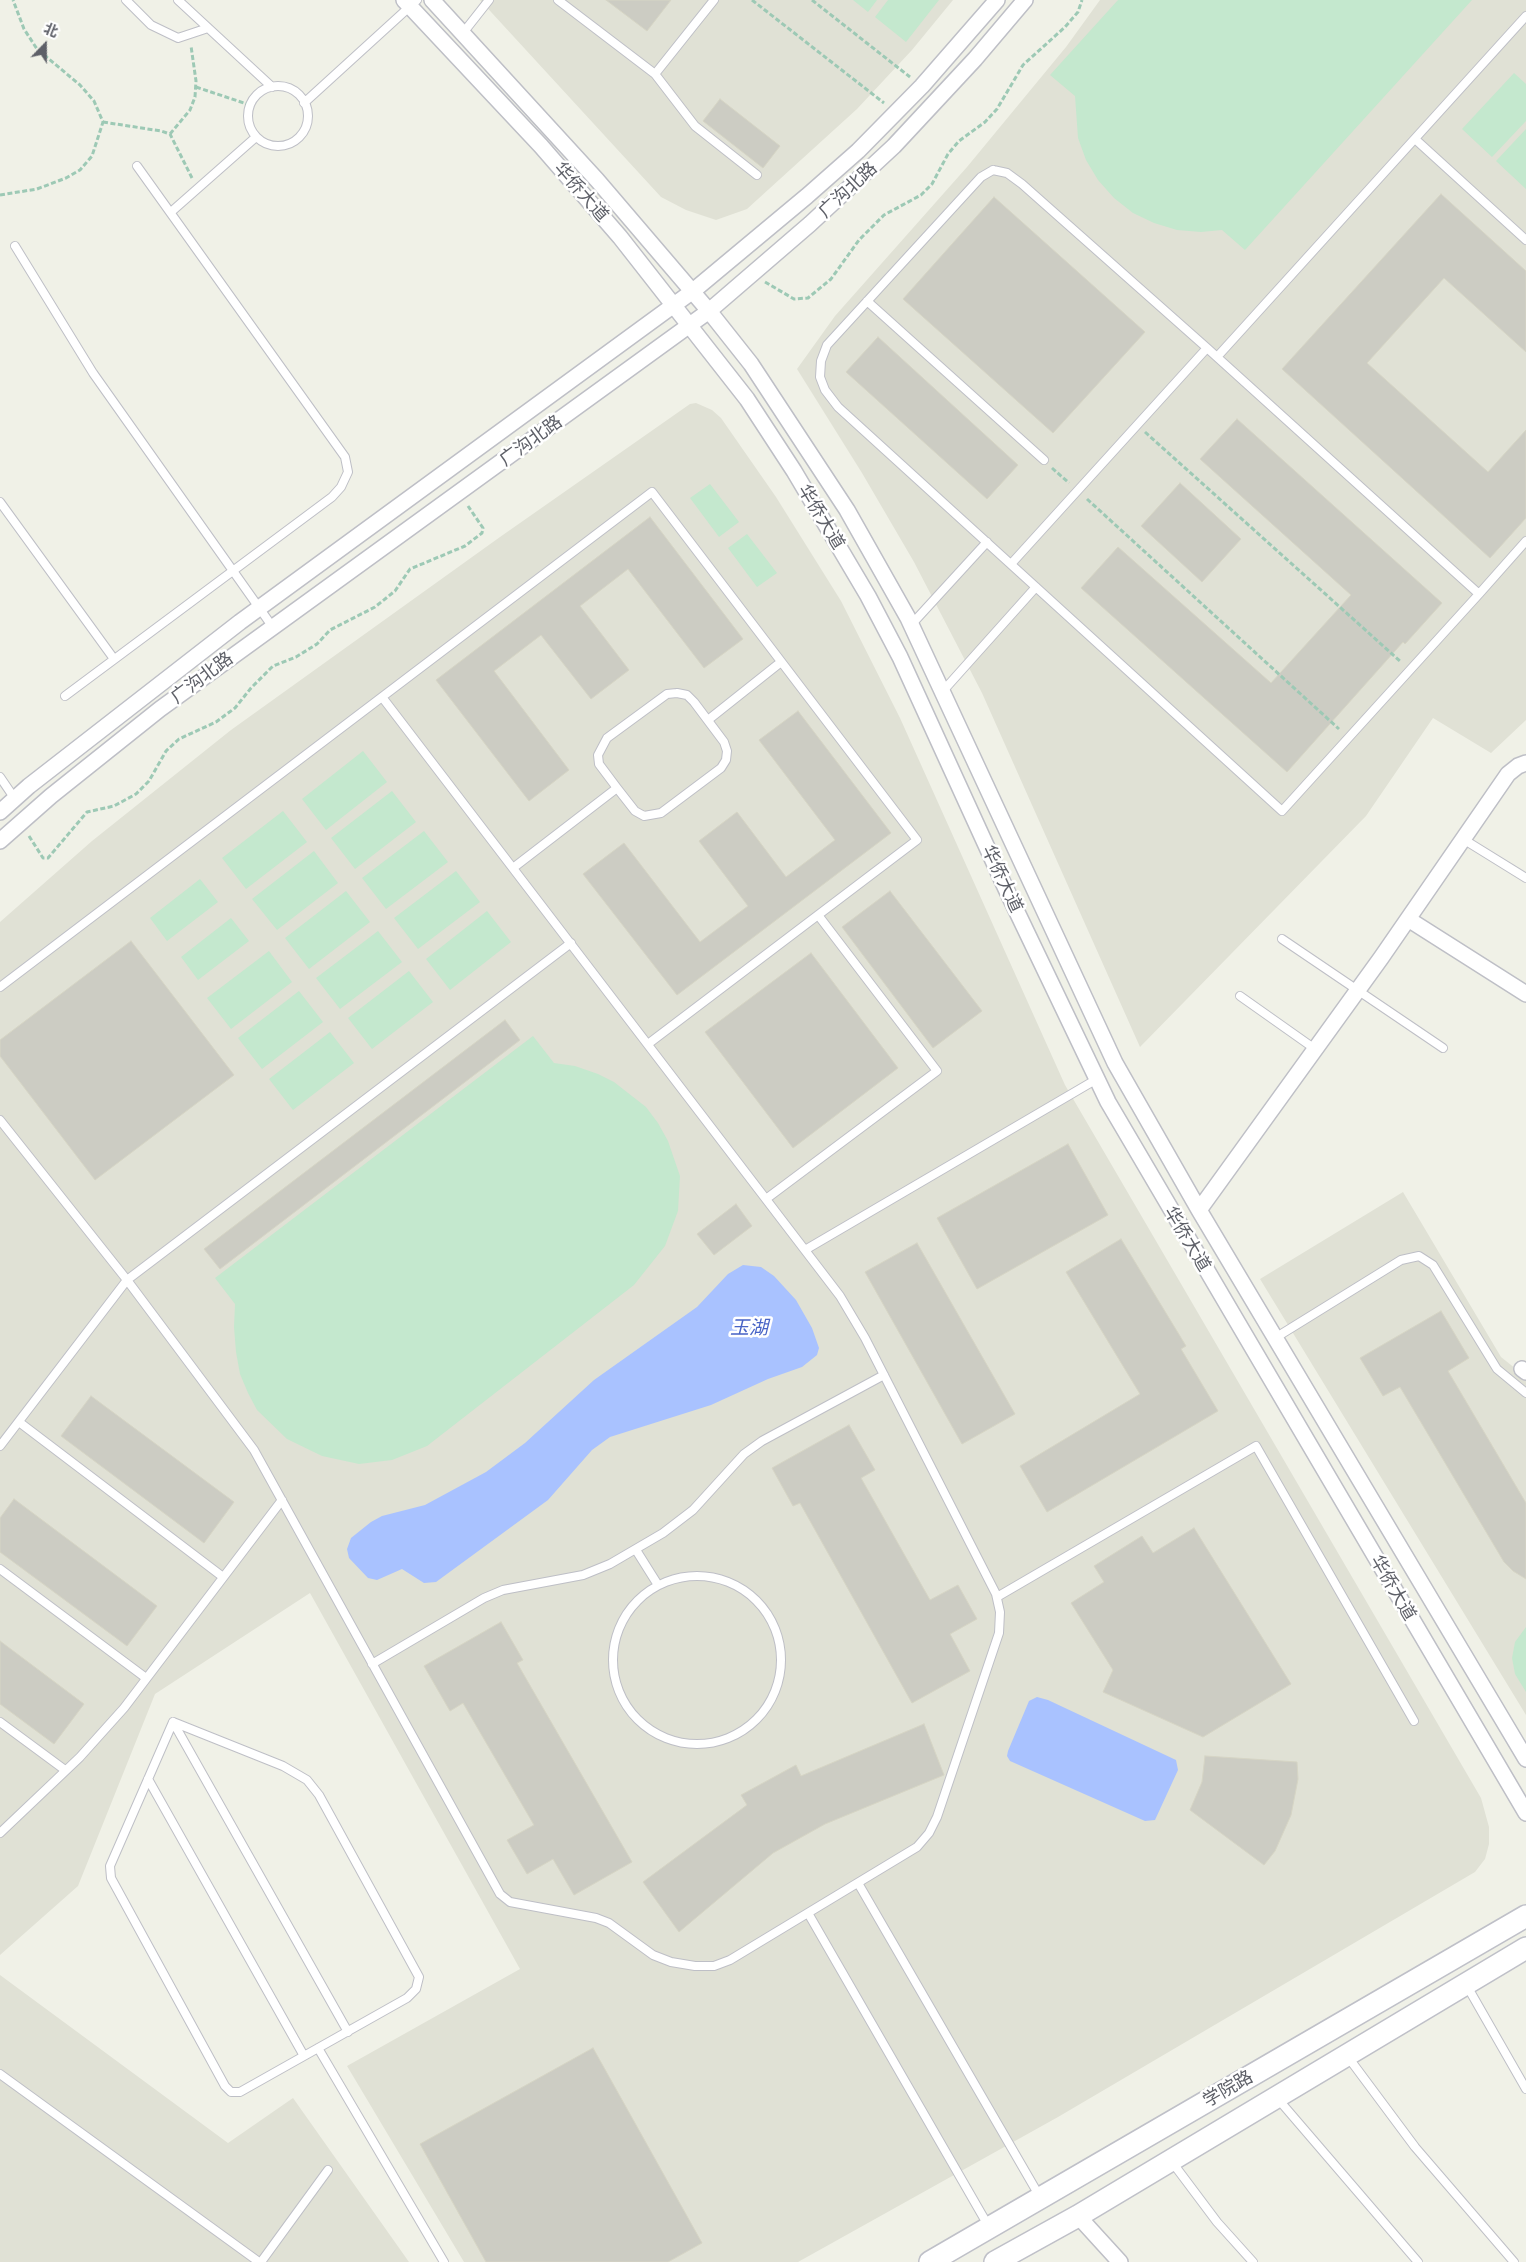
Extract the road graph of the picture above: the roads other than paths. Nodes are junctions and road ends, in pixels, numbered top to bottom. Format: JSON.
{"nodes":[{"id":1,"x":126,"y":0,"type":"edge"},
{"id":2,"x":178,"y":0,"type":"edge"},
{"id":3,"x":432,"y":0,"type":"edge"},
{"id":4,"x":489,"y":0,"type":"edge"},
{"id":5,"x":558,"y":0,"type":"edge"},
{"id":6,"x":714,"y":0,"type":"edge"},
{"id":7,"x":997,"y":0,"type":"edge"},
{"id":8,"x":1025,"y":0,"type":"edge"},
{"id":9,"x":410,"y":2,"type":"edge"},
{"id":10,"x":1526,"y":16,"type":"edge"},
{"id":11,"x":208,"y":28,"type":"junction"},
{"id":12,"x":463,"y":33,"type":"junction"},
{"id":13,"x":656,"y":74,"type":"junction"},
{"id":14,"x":272,"y":87,"type":"junction"},
{"id":15,"x":304,"y":103,"type":"junction"},
{"id":16,"x":256,"y":136,"type":"junction"},
{"id":17,"x":1414,"y":140,"type":"junction"},
{"id":18,"x":136,"y":166,"type":"dead end"},
{"id":19,"x":757,"y":175,"type":"dead end"},
{"id":20,"x":171,"y":212,"type":"junction"},
{"id":21,"x":1526,"y":240,"type":"edge"},
{"id":22,"x":16,"y":246,"type":"dead end"},
{"id":23,"x":693,"y":291,"type":"junction"},
{"id":24,"x":867,"y":301,"type":"junction"},
{"id":25,"x":675,"y":305,"type":"junction"},
{"id":26,"x":708,"y":311,"type":"junction"},
{"id":27,"x":690,"y":325,"type":"junction"},
{"id":28,"x":1207,"y":348,"type":"junction"},
{"id":29,"x":1217,"y":357,"type":"junction"},
{"id":30,"x":1044,"y":460,"type":"road end"},
{"id":31,"x":0,"y":502,"type":"edge"},
{"id":32,"x":1526,"y":541,"type":"edge"},
{"id":33,"x":987,"y":542,"type":"junction"},
{"id":34,"x":1011,"y":564,"type":"junction"},
{"id":35,"x":233,"y":570,"type":"junction"},
{"id":36,"x":1036,"y":587,"type":"junction"},
{"id":37,"x":1479,"y":594,"type":"junction"},
{"id":38,"x":259,"y":608,"type":"junction"},
{"id":39,"x":911,"y":625,"type":"junction"},
{"id":40,"x":272,"y":626,"type":"junction"},
{"id":41,"x":114,"y":660,"type":"junction"},
{"id":42,"x":781,"y":662,"type":"junction"},
{"id":43,"x":943,"y":691,"type":"junction"},
{"id":44,"x":66,"y":696,"type":"dead end"},
{"id":45,"x":382,"y":697,"type":"junction"},
{"id":46,"x":708,"y":720,"type":"junction"},
{"id":47,"x":1526,"y":763,"type":"edge"},
{"id":48,"x":0,"y":777,"type":"edge"},
{"id":49,"x":617,"y":788,"type":"junction"},
{"id":50,"x":15,"y":798,"type":"junction"},
{"id":51,"x":0,"y":812,"type":"edge"},
{"id":52,"x":1463,"y":839,"type":"junction"},
{"id":53,"x":0,"y":841,"type":"edge"},
{"id":54,"x":513,"y":868,"type":"junction"},
{"id":55,"x":1526,"y":878,"type":"edge"},
{"id":56,"x":818,"y":915,"type":"junction"},
{"id":57,"x":1408,"y":919,"type":"junction"},
{"id":58,"x":1282,"y":939,"type":"dead end"},
{"id":59,"x":570,"y":943,"type":"junction"},
{"id":60,"x":0,"y":987,"type":"edge"},
{"id":61,"x":1358,"y":990,"type":"junction"},
{"id":62,"x":1526,"y":994,"type":"edge"},
{"id":63,"x":1240,"y":996,"type":"dead end"},
{"id":64,"x":648,"y":1044,"type":"junction"},
{"id":65,"x":1443,"y":1048,"type":"dead end"},
{"id":66,"x":1315,"y":1050,"type":"junction"},
{"id":67,"x":1097,"y":1080,"type":"junction"},
{"id":68,"x":0,"y":1120,"type":"edge"},
{"id":69,"x":766,"y":1199,"type":"junction"},
{"id":70,"x":1199,"y":1210,"type":"junction"},
{"id":71,"x":805,"y":1250,"type":"junction"},
{"id":72,"x":127,"y":1280,"type":"junction"},
{"id":73,"x":1275,"y":1338,"type":"junction"},
{"id":74,"x":884,"y":1375,"type":"junction"},
{"id":75,"x":1526,"y":1393,"type":"edge"},
{"id":76,"x":19,"y":1422,"type":"junction"},
{"id":77,"x":0,"y":1446,"type":"edge"},
{"id":78,"x":282,"y":1500,"type":"junction"},
{"id":79,"x":636,"y":1550,"type":"junction"},
{"id":80,"x":0,"y":1569,"type":"edge"},
{"id":81,"x":223,"y":1577,"type":"junction"},
{"id":82,"x":658,"y":1585,"type":"junction"},
{"id":83,"x":997,"y":1597,"type":"junction"},
{"id":84,"x":372,"y":1664,"type":"junction"},
{"id":85,"x":146,"y":1678,"type":"junction"},
{"id":86,"x":1414,"y":1721,"type":"dead end"},
{"id":87,"x":0,"y":1722,"type":"edge"},
{"id":88,"x":173,"y":1722,"type":"junction"},
{"id":89,"x":1526,"y":1759,"type":"edge"},
{"id":90,"x":65,"y":1770,"type":"junction"},
{"id":91,"x":148,"y":1779,"type":"junction"},
{"id":92,"x":1526,"y":1813,"type":"edge"},
{"id":93,"x":0,"y":1833,"type":"edge"},
{"id":94,"x":858,"y":1883,"type":"junction"},
{"id":95,"x":808,"y":1913,"type":"junction"},
{"id":96,"x":1526,"y":1916,"type":"edge"},
{"id":97,"x":1526,"y":1948,"type":"edge"},
{"id":98,"x":1466,"y":1984,"type":"junction"},
{"id":99,"x":348,"y":2032,"type":"junction"},
{"id":100,"x":318,"y":2048,"type":"junction"},
{"id":101,"x":1347,"y":2055,"type":"junction"},
{"id":102,"x":304,"y":2056,"type":"junction"},
{"id":103,"x":0,"y":2074,"type":"edge"},
{"id":104,"x":1526,"y":2089,"type":"edge"},
{"id":105,"x":1276,"y":2097,"type":"junction"},
{"id":106,"x":1170,"y":2160,"type":"junction"},
{"id":107,"x":328,"y":2170,"type":"dead end"},
{"id":108,"x":1041,"y":2198,"type":"junction"},
{"id":109,"x":1078,"y":2216,"type":"junction"},
{"id":110,"x":989,"y":2228,"type":"junction"},
{"id":111,"x":260,"y":2262,"type":"edge"},
{"id":112,"x":444,"y":2262,"type":"edge"},
{"id":113,"x":930,"y":2262,"type":"edge"},
{"id":114,"x":995,"y":2262,"type":"edge"},
{"id":115,"x":1120,"y":2262,"type":"edge"},
{"id":116,"x":1253,"y":2262,"type":"edge"},
{"id":117,"x":1418,"y":2262,"type":"edge"},
{"id":118,"x":1514,"y":2262,"type":"edge"}],
"edges":[{"from":1,"to":11,"type":"lane"},
{"from":2,"to":11,"type":"lane"},
{"from":3,"to":12,"type":"street","name":"华侨大道"},
{"from":4,"to":12,"type":"lane"},
{"from":5,"to":13,"type":"lane"},
{"from":6,"to":13,"type":"lane"},
{"from":7,"to":23,"type":"street","name":"广沟北路"},
{"from":8,"to":26,"type":"street","name":"广沟北路"},
{"from":9,"to":15,"type":"lane"},
{"from":9,"to":25,"type":"street","name":"华侨大道"},
{"from":10,"to":17,"type":"lane"},
{"from":11,"to":14,"type":"lane"},
{"from":12,"to":23,"type":"street","name":"华侨大道"},
{"from":13,"to":19,"type":"lane"},
{"from":14,"to":15,"type":"lane"},
{"from":14,"to":16,"type":"lane"},
{"from":15,"to":16,"type":"lane"},
{"from":16,"to":20,"type":"lane"},
{"from":17,"to":21,"type":"lane"},
{"from":17,"to":29,"type":"lane"},
{"from":18,"to":20,"type":"lane"},
{"from":20,"to":35,"type":"lane"},
{"from":22,"to":35,"type":"lane"},
{"from":23,"to":25,"type":"street","name":"广沟北路"},
{"from":23,"to":26,"type":"street","name":"华侨大道"},
{"from":24,"to":28,"type":"lane"},
{"from":24,"to":30,"type":"lane"},
{"from":24,"to":33,"type":"lane"},
{"from":25,"to":27,"type":"street","name":"华侨大道"},
{"from":25,"to":38,"type":"street","name":"广沟北路"},
{"from":26,"to":27,"type":"street","name":"广沟北路"},
{"from":26,"to":39,"type":"street","name":"华侨大道"},
{"from":27,"to":40,"type":"street","name":"广沟北路"},
{"from":27,"to":67,"type":"street","name":"华侨大道"},
{"from":28,"to":29,"type":"lane"},
{"from":28,"to":34,"type":"lane"},
{"from":29,"to":37,"type":"lane"},
{"from":31,"to":41,"type":"lane"},
{"from":32,"to":37,"type":"lane"},
{"from":33,"to":34,"type":"lane"},
{"from":33,"to":39,"type":"lane"},
{"from":34,"to":36,"type":"lane"},
{"from":35,"to":38,"type":"lane"},
{"from":35,"to":41,"type":"lane"},
{"from":36,"to":37,"type":"lane"},
{"from":36,"to":43,"type":"lane"},
{"from":38,"to":40,"type":"lane"},
{"from":38,"to":50,"type":"street","name":"广沟北路"},
{"from":39,"to":43,"type":"street","name":"华侨大道"},
{"from":40,"to":53,"type":"street","name":"广沟北路"},
{"from":41,"to":44,"type":"lane"},
{"from":42,"to":45,"type":"lane"},
{"from":42,"to":46,"type":"lane"},
{"from":42,"to":56,"type":"lane"},
{"from":43,"to":70,"type":"street","name":"华侨大道"},
{"from":45,"to":54,"type":"lane"},
{"from":45,"to":60,"type":"lane"},
{"from":46,"to":49,"type":"lane"},
{"from":46,"to":49,"type":"lane"},
{"from":47,"to":52,"type":"street"},
{"from":48,"to":50,"type":"lane"},
{"from":49,"to":54,"type":"lane"},
{"from":50,"to":51,"type":"street","name":"广沟北路"},
{"from":52,"to":55,"type":"lane"},
{"from":52,"to":57,"type":"street"},
{"from":54,"to":59,"type":"lane"},
{"from":56,"to":64,"type":"lane"},
{"from":56,"to":69,"type":"lane"},
{"from":57,"to":61,"type":"street"},
{"from":57,"to":62,"type":"street"},
{"from":58,"to":61,"type":"lane"},
{"from":59,"to":64,"type":"lane"},
{"from":59,"to":72,"type":"lane"},
{"from":61,"to":65,"type":"lane"},
{"from":61,"to":66,"type":"street"},
{"from":63,"to":66,"type":"lane"},
{"from":64,"to":69,"type":"lane"},
{"from":66,"to":70,"type":"street"},
{"from":67,"to":71,"type":"lane"},
{"from":67,"to":92,"type":"street","name":"华侨大道"},
{"from":68,"to":72,"type":"lane"},
{"from":69,"to":71,"type":"lane"},
{"from":70,"to":73,"type":"street","name":"华侨大道"},
{"from":71,"to":74,"type":"lane"},
{"from":72,"to":76,"type":"lane"},
{"from":72,"to":78,"type":"lane"},
{"from":73,"to":75,"type":"lane"},
{"from":73,"to":89,"type":"street","name":"华侨大道"},
{"from":74,"to":79,"type":"lane"},
{"from":74,"to":83,"type":"lane"},
{"from":76,"to":77,"type":"lane"},
{"from":76,"to":81,"type":"lane"},
{"from":78,"to":81,"type":"lane"},
{"from":78,"to":84,"type":"lane"},
{"from":79,"to":82,"type":"lane"},
{"from":79,"to":84,"type":"lane"},
{"from":80,"to":85,"type":"lane"},
{"from":81,"to":85,"type":"lane"},
{"from":82,"to":82,"type":"lane"},
{"from":83,"to":86,"type":"lane"},
{"from":83,"to":94,"type":"lane"},
{"from":84,"to":95,"type":"lane"},
{"from":85,"to":90,"type":"lane"},
{"from":87,"to":90,"type":"lane"},
{"from":88,"to":91,"type":"lane"},
{"from":88,"to":99,"type":"lane"},
{"from":88,"to":99,"type":"lane"},
{"from":90,"to":93,"type":"lane"},
{"from":91,"to":102,"type":"lane"},
{"from":91,"to":102,"type":"lane"},
{"from":94,"to":95,"type":"lane"},
{"from":94,"to":108,"type":"lane"},
{"from":95,"to":110,"type":"lane"},
{"from":96,"to":108,"type":"main road","name":"学院路"},
{"from":97,"to":98,"type":"main road","name":"学院路"},
{"from":98,"to":101,"type":"main road","name":"学院路"},
{"from":98,"to":104,"type":"lane"},
{"from":99,"to":100,"type":"lane"},
{"from":100,"to":102,"type":"lane"},
{"from":100,"to":112,"type":"lane"},
{"from":101,"to":105,"type":"main road","name":"学院路"},
{"from":101,"to":118,"type":"lane"},
{"from":103,"to":111,"type":"lane"},
{"from":105,"to":106,"type":"main road","name":"学院路"},
{"from":105,"to":117,"type":"lane"},
{"from":106,"to":109,"type":"main road","name":"学院路"},
{"from":106,"to":116,"type":"lane"},
{"from":107,"to":111,"type":"lane"},
{"from":108,"to":110,"type":"main road","name":"学院路"},
{"from":109,"to":114,"type":"main road","name":"学院路"},
{"from":109,"to":115,"type":"street"},
{"from":110,"to":113,"type":"main road","name":"学院路"}]}
